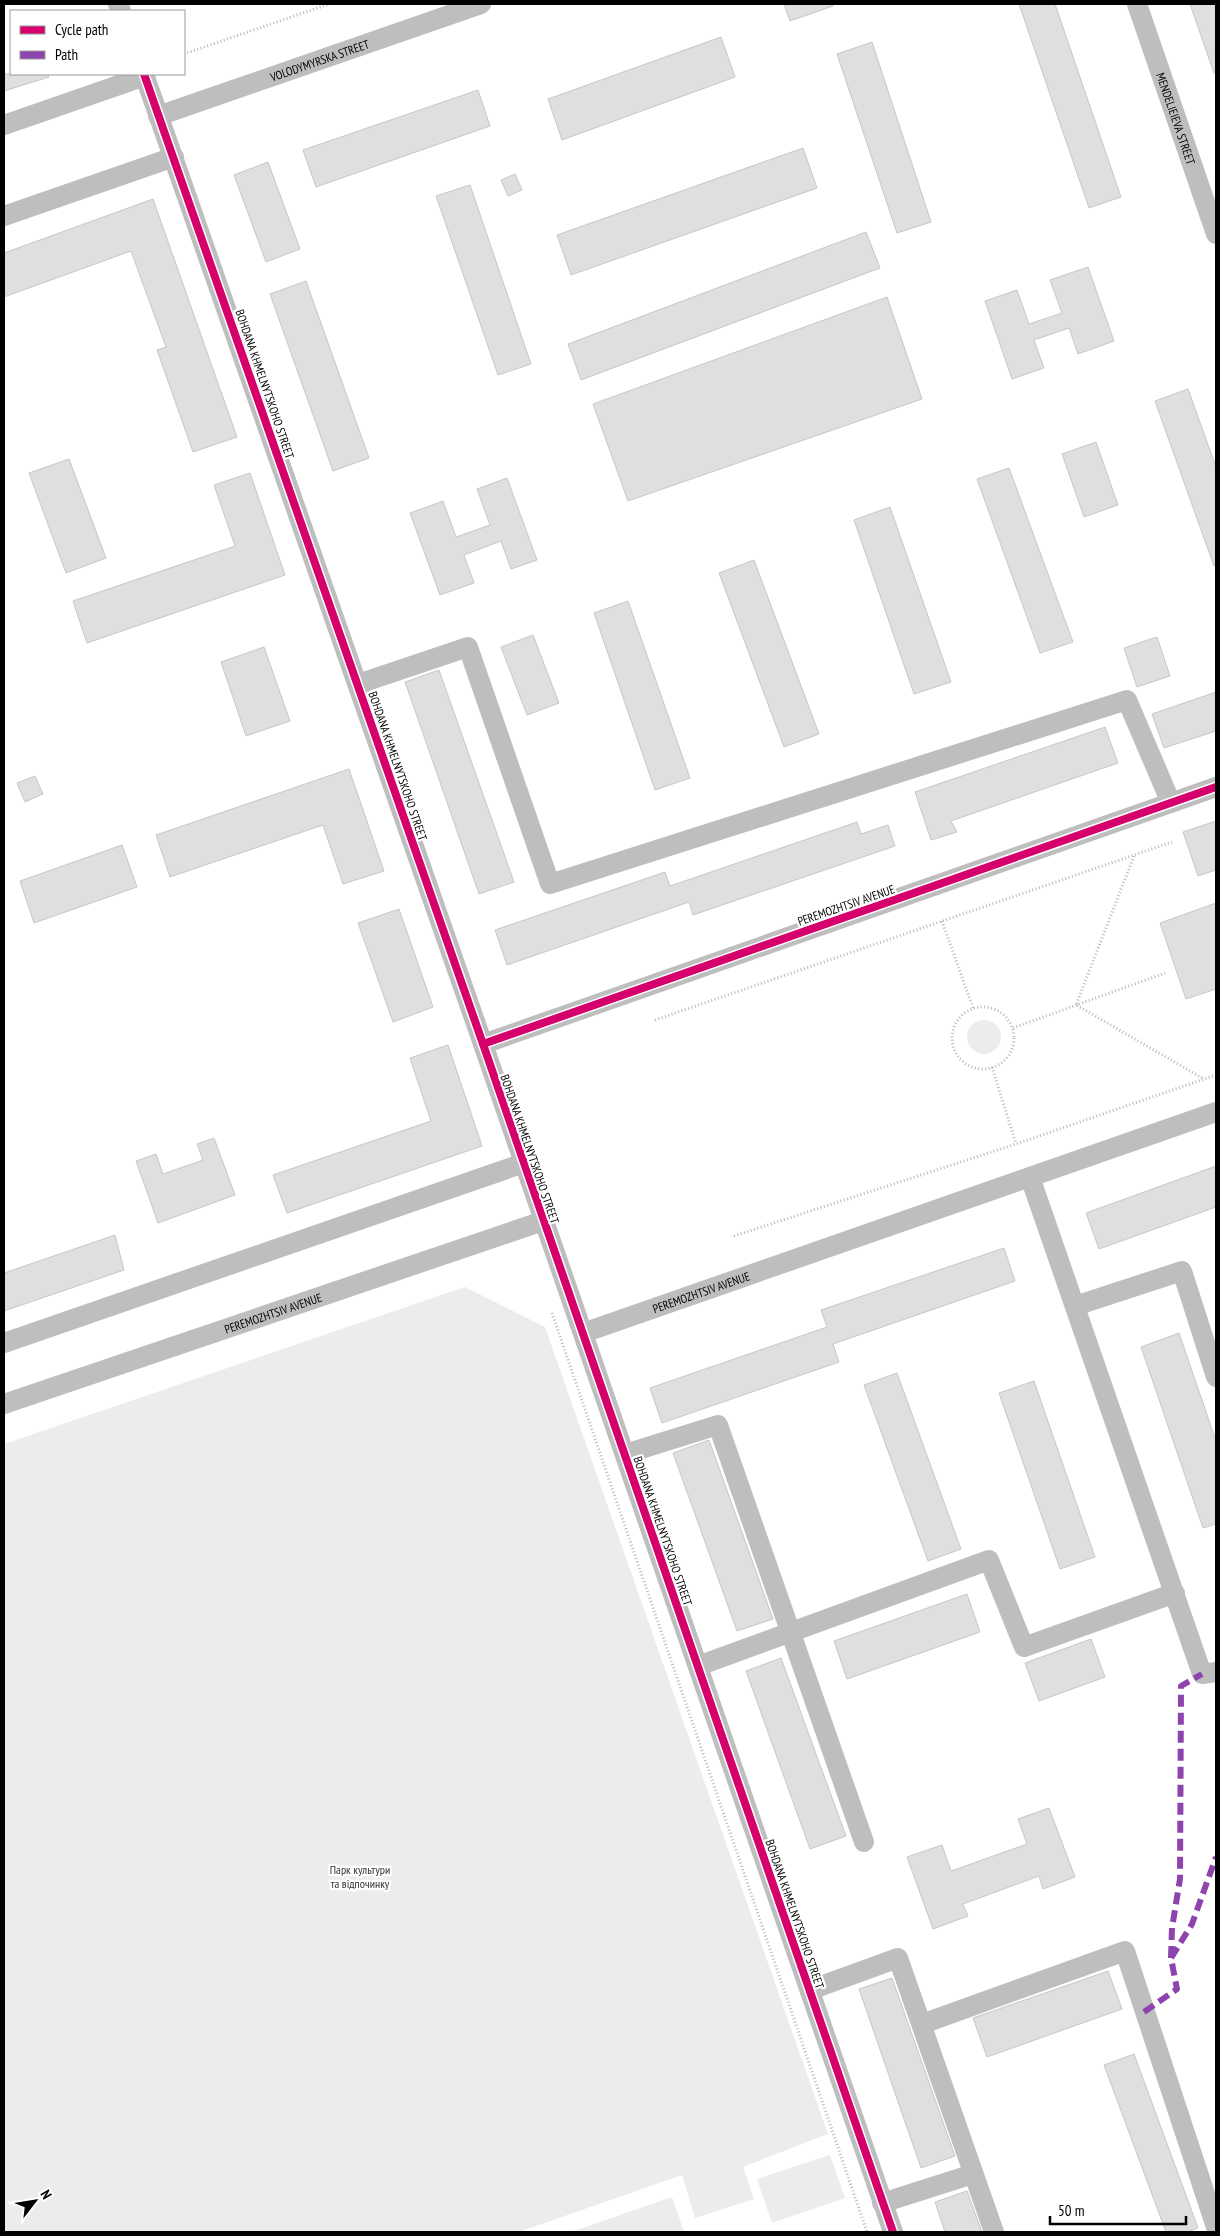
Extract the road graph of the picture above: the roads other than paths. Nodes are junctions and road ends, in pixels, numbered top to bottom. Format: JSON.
{"nodes":[{"id":1,"x":481,"y":4,"type":"edge"},
{"id":2,"x":1137,"y":4,"type":"edge"},
{"id":3,"x":145,"y":75,"type":"edge"},
{"id":4,"x":158,"y":116,"type":"junction"},
{"id":5,"x":4,"y":126,"type":"edge"},
{"id":6,"x":174,"y":157,"type":"junction"},
{"id":7,"x":4,"y":216,"type":"edge"},
{"id":8,"x":1216,"y":234,"type":"edge"},
{"id":9,"x":358,"y":684,"type":"junction"},
{"id":10,"x":1216,"y":787,"type":"edge"},
{"id":11,"x":1171,"y":803,"type":"junction"},
{"id":12,"x":483,"y":1044,"type":"junction"},
{"id":13,"x":1216,"y":1112,"type":"edge"},
{"id":14,"x":524,"y":1164,"type":"junction"},
{"id":15,"x":1030,"y":1177,"type":"junction"},
{"id":16,"x":542,"y":1221,"type":"junction"},
{"id":17,"x":1075,"y":1306,"type":"junction"},
{"id":18,"x":583,"y":1333,"type":"junction"},
{"id":19,"x":4,"y":1343,"type":"edge"},
{"id":20,"x":1216,"y":1377,"type":"edge"},
{"id":21,"x":4,"y":1404,"type":"edge"},
{"id":22,"x":624,"y":1454,"type":"junction"},
{"id":23,"x":1175,"y":1593,"type":"junction"},
{"id":24,"x":790,"y":1634,"type":"junction"},
{"id":25,"x":698,"y":1666,"type":"junction"},
{"id":26,"x":1216,"y":1672,"type":"edge"},
{"id":27,"x":864,"y":1842,"type":"dead end"},
{"id":28,"x":810,"y":1990,"type":"junction"},
{"id":29,"x":922,"y":2024,"type":"junction"},
{"id":30,"x":973,"y":2174,"type":"junction"},
{"id":31,"x":882,"y":2203,"type":"junction"},
{"id":32,"x":1216,"y":2227,"type":"edge"},
{"id":33,"x":893,"y":2232,"type":"edge"},
{"id":34,"x":994,"y":2232,"type":"edge"}],
"edges":[{"from":1,"to":4,"type":"street","name":"VOLODYMYRSKA STREET"},
{"from":2,"to":8,"type":"street","name":"MENDELIEIEVA STREET"},
{"from":3,"to":4,"type":"street","name":"BOHDANA KHMELNYTSKOHO STREET"},
{"from":3,"to":5,"type":"street"},
{"from":4,"to":6,"type":"street","name":"BOHDANA KHMELNYTSKOHO STREET"},
{"from":6,"to":7,"type":"street"},
{"from":6,"to":9,"type":"street","name":"BOHDANA KHMELNYTSKOHO STREET"},
{"from":9,"to":11,"type":"street"},
{"from":9,"to":12,"type":"street","name":"BOHDANA KHMELNYTSKOHO STREET"},
{"from":10,"to":11,"type":"street","name":"PEREMOZHTSIV AVENUE"},
{"from":11,"to":12,"type":"street","name":"PEREMOZHTSIV AVENUE"},
{"from":12,"to":14,"type":"street","name":"BOHDANA KHMELNYTSKOHO STREET"},
{"from":13,"to":15,"type":"street","name":"PEREMOZHTSIV AVENUE"},
{"from":14,"to":16,"type":"street","name":"BOHDANA KHMELNYTSKOHO STREET"},
{"from":14,"to":19,"type":"street"},
{"from":15,"to":17,"type":"street"},
{"from":15,"to":18,"type":"street","name":"PEREMOZHTSIV AVENUE"},
{"from":16,"to":18,"type":"street","name":"BOHDANA KHMELNYTSKOHO STREET"},
{"from":16,"to":21,"type":"street","name":"PEREMOZHTSIV AVENUE"},
{"from":17,"to":20,"type":"street"},
{"from":17,"to":23,"type":"street"},
{"from":18,"to":22,"type":"street","name":"BOHDANA KHMELNYTSKOHO STREET"},
{"from":22,"to":24,"type":"street"},
{"from":22,"to":25,"type":"street","name":"BOHDANA KHMELNYTSKOHO STREET"},
{"from":23,"to":24,"type":"street"},
{"from":23,"to":26,"type":"street"},
{"from":24,"to":25,"type":"street"},
{"from":24,"to":27,"type":"street"},
{"from":25,"to":28,"type":"street","name":"BOHDANA KHMELNYTSKOHO STREET"},
{"from":28,"to":29,"type":"street"},
{"from":28,"to":31,"type":"street","name":"BOHDANA KHMELNYTSKOHO STREET"},
{"from":29,"to":30,"type":"street"},
{"from":29,"to":32,"type":"street"},
{"from":30,"to":31,"type":"street"},
{"from":30,"to":34,"type":"street"},
{"from":31,"to":33,"type":"street","name":"BOHDANA KHMELNYTSKOHO STREET"}]}
